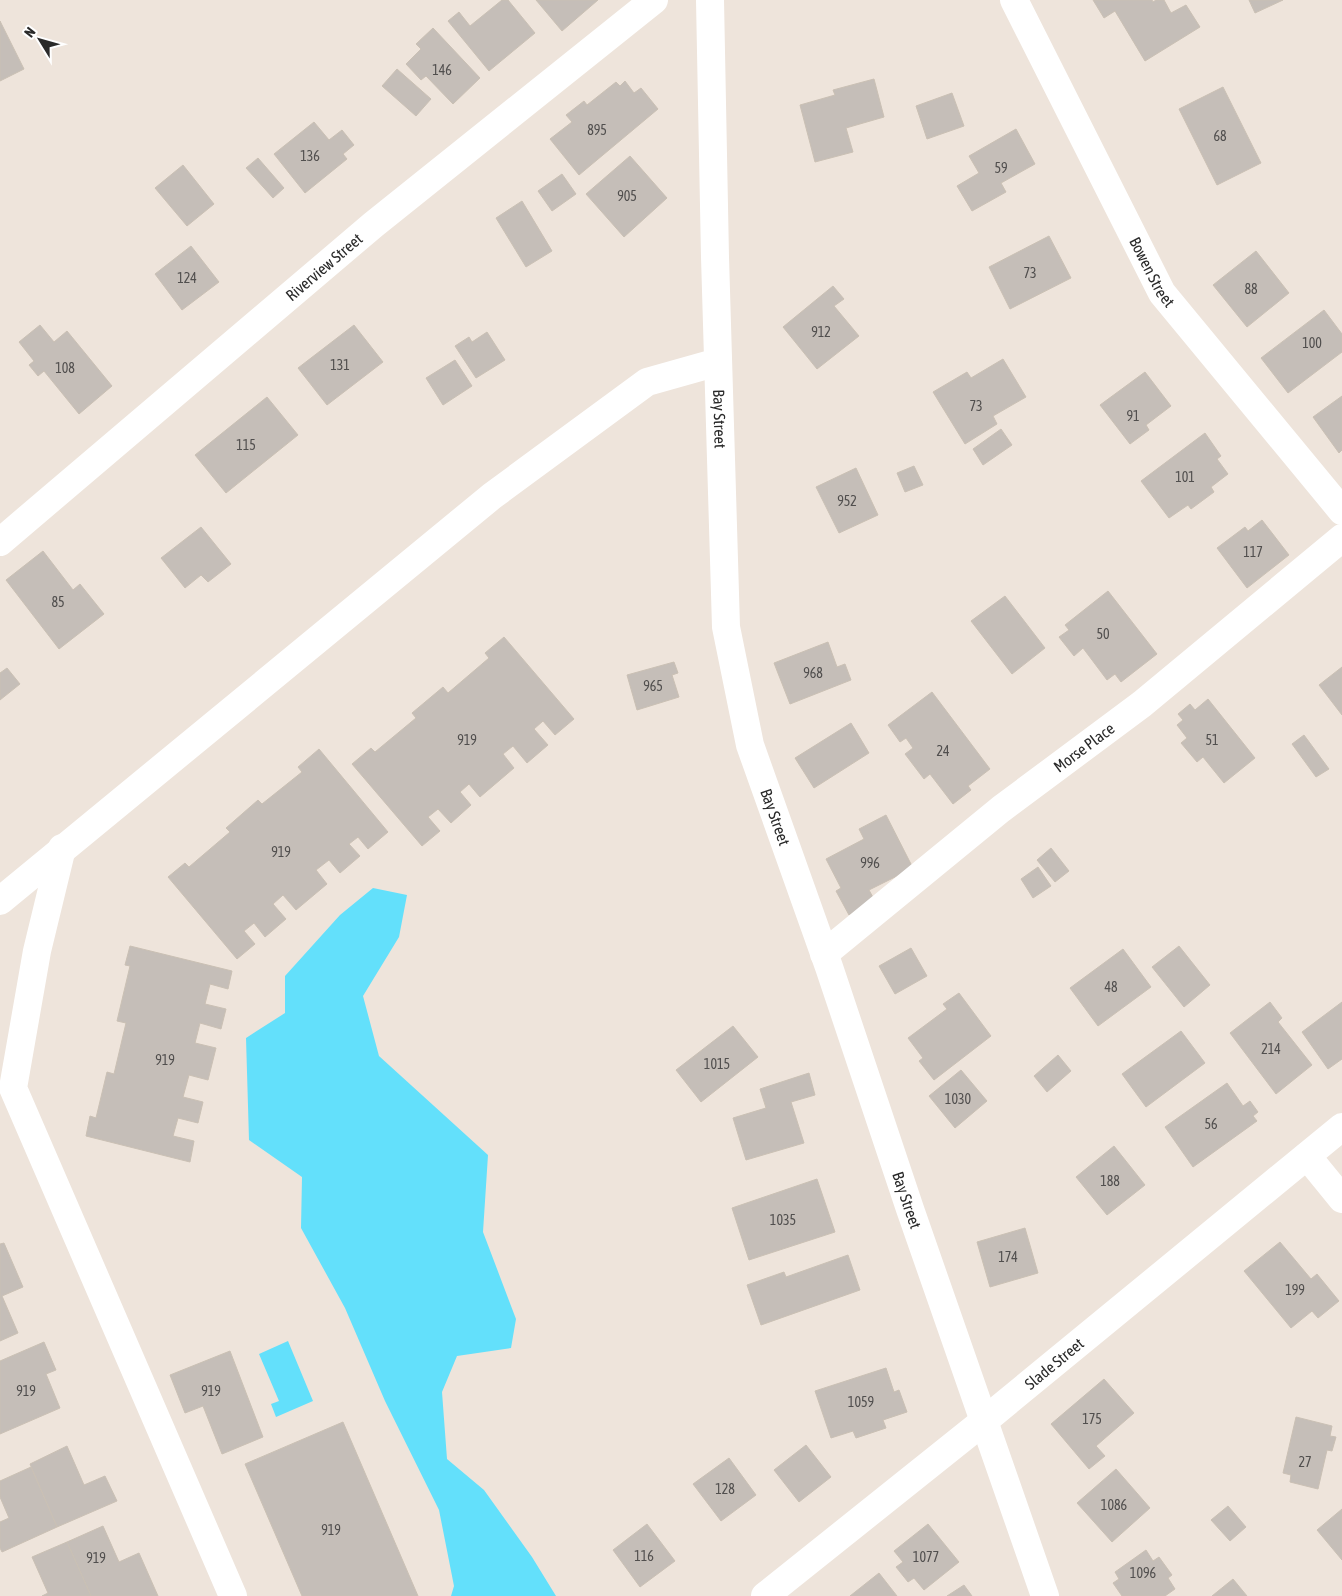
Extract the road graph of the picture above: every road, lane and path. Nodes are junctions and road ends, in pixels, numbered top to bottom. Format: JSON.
{"nodes":[{"id":1,"x":654,"y":0,"type":"edge"},
{"id":2,"x":710,"y":0,"type":"edge"},
{"id":3,"x":1014,"y":0,"type":"edge"},
{"id":4,"x":718,"y":362,"type":"junction"},
{"id":5,"x":1342,"y":511,"type":"edge"},
{"id":6,"x":1342,"y":538,"type":"edge"},
{"id":7,"x":0,"y":542,"type":"edge"},
{"id":8,"x":62,"y":848,"type":"junction"},
{"id":9,"x":0,"y":900,"type":"edge"},
{"id":10,"x":824,"y":954,"type":"junction"},
{"id":11,"x":7,"y":1079,"type":"edge"},
{"id":12,"x":1342,"y":1127,"type":"edge"},
{"id":13,"x":1307,"y":1156,"type":"junction"},
{"id":14,"x":1342,"y":1200,"type":"edge"},
{"id":15,"x":984,"y":1421,"type":"junction"},
{"id":16,"x":233,"y":1596,"type":"edge"},
{"id":17,"x":765,"y":1596,"type":"edge"},
{"id":18,"x":1045,"y":1596,"type":"edge"}],
"edges":[{"from":1,"to":7,"type":"street","name":"Riverview Street"},
{"from":2,"to":4,"type":"street","name":"Bay Street"},
{"from":3,"to":5,"type":"street","name":"Bowen Street"},
{"from":4,"to":8,"type":"street"},
{"from":4,"to":10,"type":"street","name":"Bay Street"},
{"from":6,"to":10,"type":"street","name":"Morse Place"},
{"from":8,"to":9,"type":"street"},
{"from":8,"to":11,"type":"street"},
{"from":10,"to":15,"type":"street","name":"Bay Street"},
{"from":11,"to":16,"type":"street"},
{"from":12,"to":13,"type":"street","name":"Slade Street"},
{"from":13,"to":14,"type":"street"},
{"from":13,"to":15,"type":"street","name":"Slade Street"},
{"from":15,"to":17,"type":"street","name":"Slade Street"},
{"from":15,"to":18,"type":"street","name":"Bay Street"}]}
